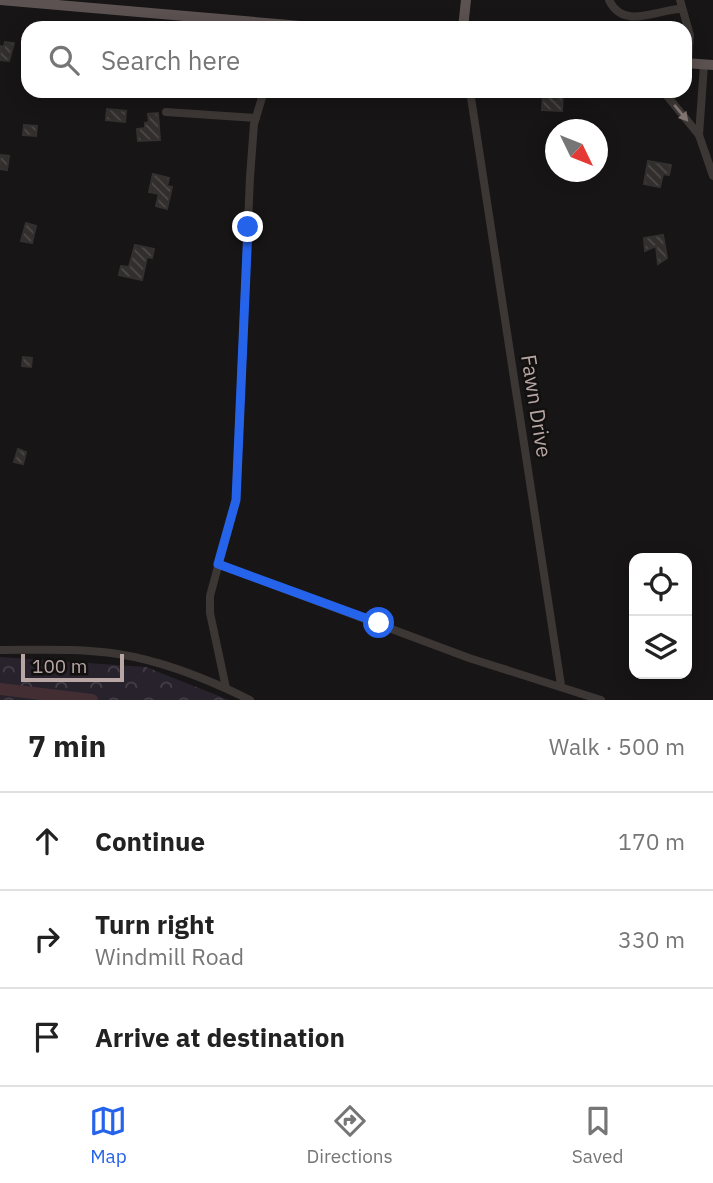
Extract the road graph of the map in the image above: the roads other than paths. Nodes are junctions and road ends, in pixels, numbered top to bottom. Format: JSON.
{"nodes":[{"id":1,"x":0,"y":0,"type":"edge"},
{"id":2,"x":133,"y":0,"type":"edge"},
{"id":3,"x":466,"y":0,"type":"edge"},
{"id":4,"x":609,"y":0,"type":"edge"},
{"id":5,"x":680,"y":4,"type":"edge"},
{"id":6,"x":132,"y":11,"type":"junction"},
{"id":7,"x":231,"y":21,"type":"edge"},
{"id":8,"x":464,"y":21,"type":"edge"},
{"id":9,"x":708,"y":65,"type":"edge"},
{"id":10,"x":262,"y":98,"type":"edge"},
{"id":11,"x":471,"y":98,"type":"edge"},
{"id":12,"x":669,"y":98,"type":"edge"},
{"id":13,"x":166,"y":112,"type":"dead end"},
{"id":14,"x":256,"y":118,"type":"junction"},
{"id":15,"x":699,"y":135,"type":"junction"},
{"id":16,"x":713,"y":176,"type":"edge"},
{"id":17,"x":218,"y":564,"type":"junction"},
{"id":18,"x":0,"y":650,"type":"edge"},
{"id":19,"x":561,"y":685,"type":"junction"},
{"id":20,"x":226,"y":688,"type":"junction"},
{"id":21,"x":250,"y":700,"type":"edge"},
{"id":22,"x":601,"y":700,"type":"edge"}],
"edges":[{"from":1,"to":6,"type":"main road"},
{"from":2,"to":6,"type":"street"},
{"from":3,"to":8,"type":"main road"},
{"from":4,"to":5,"type":"street"},
{"from":6,"to":7,"type":"main road"},
{"from":9,"to":15,"type":"street"},
{"from":10,"to":14,"type":"street"},
{"from":11,"to":19,"type":"street","name":"Fawn Drive"},
{"from":12,"to":15,"type":"street","one_way":true},
{"from":13,"to":14,"type":"street"},
{"from":14,"to":17,"type":"street"},
{"from":15,"to":16,"type":"street"},
{"from":17,"to":19,"type":"street"},
{"from":17,"to":20,"type":"street"},
{"from":18,"to":20,"type":"street"},
{"from":19,"to":22,"type":"street"},
{"from":20,"to":21,"type":"street"}]}
